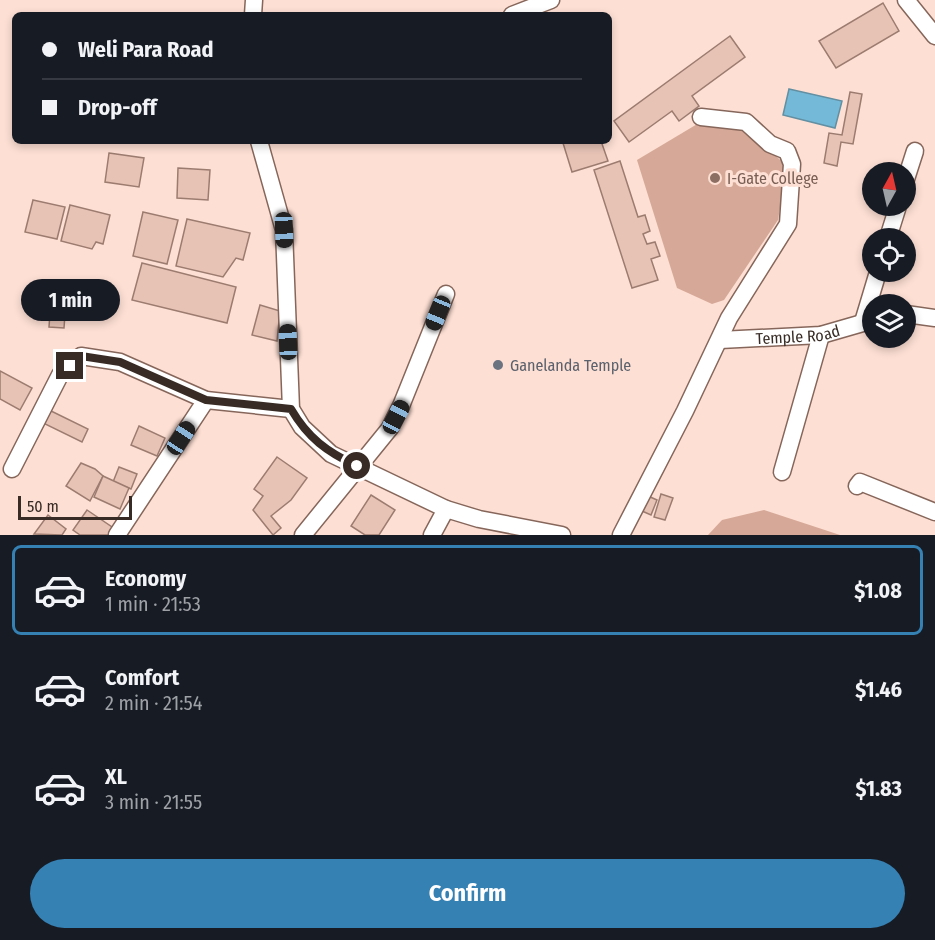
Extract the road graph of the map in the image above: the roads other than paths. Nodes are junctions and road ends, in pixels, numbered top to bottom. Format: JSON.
{"nodes":[{"id":1,"x":906,"y":0,"type":"edge"},
{"id":2,"x":546,"y":6,"type":"edge"},
{"id":3,"x":523,"y":12,"type":"edge"},
{"id":4,"x":935,"y":36,"type":"edge"},
{"id":5,"x":701,"y":117,"type":"dead end"},
{"id":6,"x":260,"y":144,"type":"edge"},
{"id":7,"x":915,"y":151,"type":"dead end"},
{"id":8,"x":911,"y":162,"type":"edge"},
{"id":9,"x":446,"y":294,"type":"dead end"},
{"id":10,"x":916,"y":315,"type":"edge"},
{"id":11,"x":935,"y":318,"type":"edge"},
{"id":12,"x":862,"y":323,"type":"edge"},
{"id":13,"x":821,"y":335,"type":"junction"},
{"id":14,"x":720,"y":340,"type":"junction"},
{"id":15,"x":206,"y":400,"type":"junction"},
{"id":16,"x":291,"y":409,"type":"junction"},
{"id":17,"x":357,"y":466,"type":"junction"},
{"id":18,"x":12,"y":469,"type":"dead end"},
{"id":19,"x":782,"y":472,"type":"dead end"},
{"id":20,"x":857,"y":486,"type":"dead end"},
{"id":21,"x":446,"y":509,"type":"junction"},
{"id":22,"x":935,"y":512,"type":"edge"},
{"id":23,"x":117,"y":535,"type":"edge"},
{"id":24,"x":303,"y":535,"type":"edge"},
{"id":25,"x":432,"y":535,"type":"edge"},
{"id":26,"x":562,"y":535,"type":"edge"},
{"id":27,"x":621,"y":535,"type":"edge"}],
"edges":[{"from":1,"to":4,"type":"street"},
{"from":2,"to":3,"type":"street"},
{"from":5,"to":14,"type":"street"},
{"from":6,"to":16,"type":"street"},
{"from":7,"to":8,"type":"street"},
{"from":9,"to":17,"type":"street"},
{"from":10,"to":11,"type":"street"},
{"from":12,"to":13,"type":"street","name":"Temple Road"},
{"from":13,"to":14,"type":"street","name":"Temple Road"},
{"from":13,"to":19,"type":"street"},
{"from":14,"to":27,"type":"street"},
{"from":15,"to":16,"type":"street"},
{"from":15,"to":18,"type":"street"},
{"from":15,"to":23,"type":"street"},
{"from":16,"to":17,"type":"street"},
{"from":17,"to":21,"type":"street"},
{"from":17,"to":24,"type":"street"},
{"from":20,"to":22,"type":"street"},
{"from":21,"to":25,"type":"street"},
{"from":21,"to":26,"type":"street"}]}
